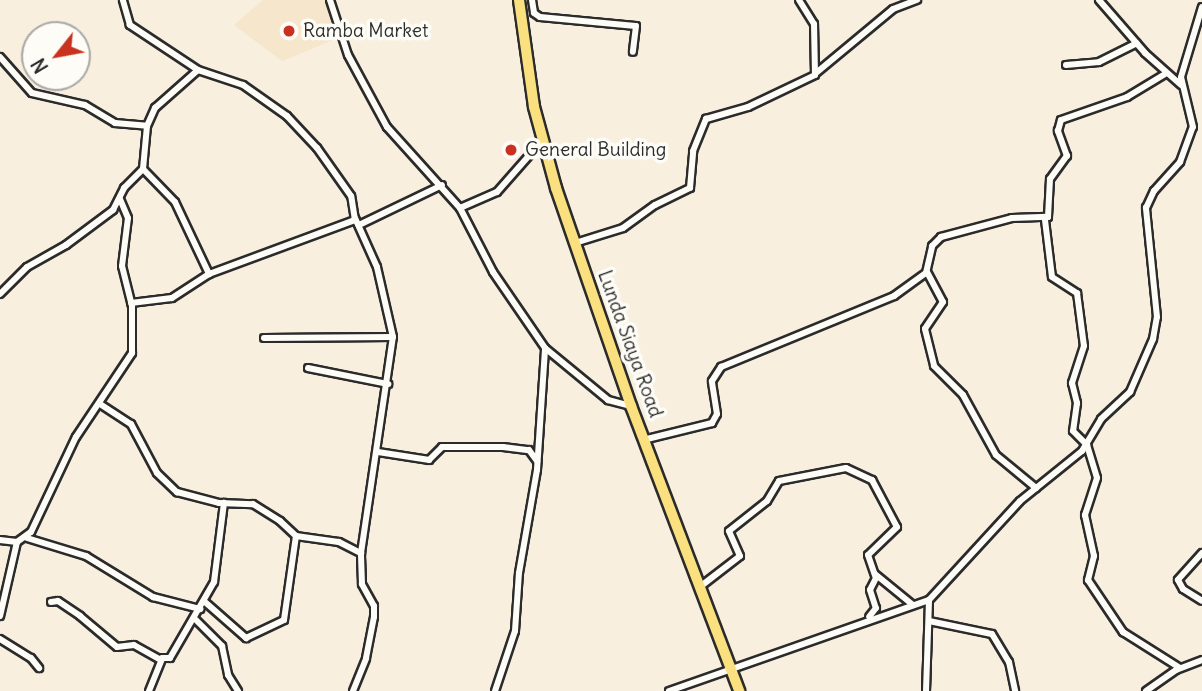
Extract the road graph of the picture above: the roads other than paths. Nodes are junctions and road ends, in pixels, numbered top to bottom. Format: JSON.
{"nodes":[{"id":1,"x":123,"y":0,"type":"edge"},
{"id":2,"x":330,"y":0,"type":"edge"},
{"id":3,"x":519,"y":0,"type":"edge"},
{"id":4,"x":532,"y":0,"type":"edge"},
{"id":5,"x":799,"y":0,"type":"edge"},
{"id":6,"x":917,"y":0,"type":"edge"},
{"id":7,"x":1099,"y":0,"type":"edge"},
{"id":8,"x":1202,"y":7,"type":"edge"},
{"id":9,"x":1201,"y":22,"type":"edge"},
{"id":10,"x":1137,"y":43,"type":"junction"},
{"id":11,"x":633,"y":52,"type":"dead end"},
{"id":12,"x":0,"y":58,"type":"edge"},
{"id":13,"x":1066,"y":65,"type":"dead end"},
{"id":14,"x":198,"y":70,"type":"junction"},
{"id":15,"x":816,"y":73,"type":"junction"},
{"id":16,"x":1165,"y":74,"type":"junction"},
{"id":17,"x":1182,"y":74,"type":"junction"},
{"id":18,"x":1173,"y":80,"type":"junction"},
{"id":19,"x":1181,"y":85,"type":"junction"},
{"id":20,"x":1193,"y":111,"type":"junction"},
{"id":21,"x":1202,"y":117,"type":"edge"},
{"id":22,"x":147,"y":127,"type":"junction"},
{"id":23,"x":544,"y":146,"type":"junction"},
{"id":24,"x":143,"y":169,"type":"junction"},
{"id":25,"x":442,"y":185,"type":"junction"},
{"id":26,"x":120,"y":200,"type":"junction"},
{"id":27,"x":460,"y":208,"type":"junction"},
{"id":28,"x":1045,"y":220,"type":"junction"},
{"id":29,"x":357,"y":221,"type":"junction"},
{"id":30,"x":575,"y":243,"type":"junction"},
{"id":31,"x":927,"y":272,"type":"junction"},
{"id":32,"x":209,"y":274,"type":"junction"},
{"id":33,"x":0,"y":293,"type":"edge"},
{"id":34,"x":131,"y":303,"type":"junction"},
{"id":35,"x":393,"y":337,"type":"junction"},
{"id":36,"x":264,"y":338,"type":"dead end"},
{"id":37,"x":545,"y":348,"type":"junction"},
{"id":38,"x":308,"y":368,"type":"dead end"},
{"id":39,"x":388,"y":384,"type":"junction"},
{"id":40,"x":100,"y":404,"type":"junction"},
{"id":41,"x":631,"y":406,"type":"junction"},
{"id":42,"x":647,"y":439,"type":"junction"},
{"id":43,"x":1087,"y":445,"type":"junction"},
{"id":44,"x":378,"y":452,"type":"junction"},
{"id":45,"x":537,"y":470,"type":"junction"},
{"id":46,"x":1036,"y":488,"type":"junction"},
{"id":47,"x":224,"y":503,"type":"junction"},
{"id":48,"x":296,"y":536,"type":"junction"},
{"id":49,"x":27,"y":538,"type":"junction"},
{"id":50,"x":0,"y":540,"type":"edge"},
{"id":51,"x":17,"y":542,"type":"junction"},
{"id":52,"x":361,"y":553,"type":"junction"},
{"id":53,"x":1202,"y":553,"type":"edge"},
{"id":54,"x":876,"y":574,"type":"junction"},
{"id":55,"x":701,"y":586,"type":"junction"},
{"id":56,"x":929,"y":600,"type":"junction"},
{"id":57,"x":1202,"y":601,"type":"edge"},
{"id":58,"x":51,"y":602,"type":"dead end"},
{"id":59,"x":205,"y":602,"type":"junction"},
{"id":60,"x":913,"y":605,"type":"junction"},
{"id":61,"x":200,"y":609,"type":"junction"},
{"id":62,"x":0,"y":616,"type":"edge"},
{"id":63,"x":867,"y":619,"type":"junction"},
{"id":64,"x":196,"y":620,"type":"junction"},
{"id":65,"x":929,"y":621,"type":"junction"},
{"id":66,"x":0,"y":639,"type":"edge"},
{"id":67,"x":161,"y":660,"type":"junction"},
{"id":68,"x":1202,"y":660,"type":"edge"},
{"id":69,"x":39,"y":668,"type":"dead end"},
{"id":70,"x":1180,"y":668,"type":"junction"},
{"id":71,"x":732,"y":670,"type":"junction"},
{"id":72,"x":149,"y":691,"type":"edge"},
{"id":73,"x":238,"y":691,"type":"edge"},
{"id":74,"x":353,"y":691,"type":"edge"},
{"id":75,"x":495,"y":691,"type":"edge"},
{"id":76,"x":669,"y":691,"type":"edge"},
{"id":77,"x":739,"y":691,"type":"edge"},
{"id":78,"x":926,"y":691,"type":"edge"},
{"id":79,"x":1015,"y":691,"type":"edge"},
{"id":80,"x":1146,"y":691,"type":"edge"}],
"edges":[{"from":1,"to":14,"type":"street"},
{"from":2,"to":25,"type":"street"},
{"from":3,"to":23,"type":"main road","name":"Lunda Siaya Road"},
{"from":4,"to":11,"type":"street"},
{"from":5,"to":15,"type":"street"},
{"from":6,"to":15,"type":"street"},
{"from":7,"to":10,"type":"street"},
{"from":8,"to":9,"type":"street"},
{"from":9,"to":17,"type":"street"},
{"from":10,"to":13,"type":"street"},
{"from":10,"to":16,"type":"street"},
{"from":12,"to":22,"type":"street"},
{"from":14,"to":22,"type":"street"},
{"from":14,"to":29,"type":"street"},
{"from":15,"to":30,"type":"street"},
{"from":16,"to":18,"type":"street"},
{"from":16,"to":28,"type":"street"},
{"from":17,"to":18,"type":"street"},
{"from":17,"to":19,"type":"street"},
{"from":18,"to":19,"type":"street"},
{"from":19,"to":20,"type":"street"},
{"from":20,"to":21,"type":"street"},
{"from":20,"to":43,"type":"street"},
{"from":22,"to":24,"type":"street"},
{"from":23,"to":27,"type":"street"},
{"from":23,"to":30,"type":"main road","name":"Lunda Siaya Road"},
{"from":24,"to":26,"type":"street"},
{"from":24,"to":32,"type":"street"},
{"from":25,"to":27,"type":"street"},
{"from":25,"to":29,"type":"street"},
{"from":26,"to":33,"type":"street"},
{"from":26,"to":34,"type":"street"},
{"from":27,"to":37,"type":"street"},
{"from":28,"to":31,"type":"street"},
{"from":28,"to":43,"type":"street"},
{"from":29,"to":32,"type":"street"},
{"from":29,"to":35,"type":"street"},
{"from":30,"to":41,"type":"main road","name":"Lunda Siaya Road"},
{"from":31,"to":42,"type":"street"},
{"from":31,"to":46,"type":"street"},
{"from":32,"to":34,"type":"street"},
{"from":34,"to":40,"type":"street"},
{"from":35,"to":36,"type":"street"},
{"from":35,"to":39,"type":"street"},
{"from":37,"to":41,"type":"street"},
{"from":37,"to":45,"type":"street"},
{"from":38,"to":39,"type":"street"},
{"from":39,"to":44,"type":"street"},
{"from":40,"to":47,"type":"street"},
{"from":40,"to":49,"type":"street"},
{"from":41,"to":42,"type":"main road","name":"Lunda Siaya Road"},
{"from":42,"to":55,"type":"main road","name":"Lunda Siaya Road"},
{"from":43,"to":46,"type":"street"},
{"from":43,"to":70,"type":"street"},
{"from":44,"to":45,"type":"street"},
{"from":44,"to":52,"type":"street"},
{"from":45,"to":75,"type":"street"},
{"from":46,"to":56,"type":"street"},
{"from":47,"to":48,"type":"street"},
{"from":47,"to":59,"type":"street"},
{"from":48,"to":52,"type":"street"},
{"from":48,"to":59,"type":"street"},
{"from":49,"to":51,"type":"street"},
{"from":49,"to":61,"type":"street"},
{"from":50,"to":51,"type":"street"},
{"from":51,"to":62,"type":"street"},
{"from":52,"to":74,"type":"street"},
{"from":53,"to":57,"type":"street"},
{"from":54,"to":55,"type":"street"},
{"from":54,"to":60,"type":"street"},
{"from":54,"to":63,"type":"street"},
{"from":55,"to":71,"type":"main road","name":"Lunda Siaya Road"},
{"from":56,"to":60,"type":"street"},
{"from":56,"to":65,"type":"street"},
{"from":58,"to":67,"type":"street"},
{"from":59,"to":61,"type":"street"},
{"from":60,"to":63,"type":"street"},
{"from":61,"to":64,"type":"street"},
{"from":63,"to":71,"type":"street"},
{"from":64,"to":67,"type":"street"},
{"from":64,"to":73,"type":"street"},
{"from":65,"to":78,"type":"street"},
{"from":65,"to":79,"type":"street"},
{"from":66,"to":69,"type":"street"},
{"from":67,"to":72,"type":"street"},
{"from":68,"to":70,"type":"street"},
{"from":70,"to":80,"type":"street"},
{"from":71,"to":76,"type":"street"},
{"from":71,"to":77,"type":"main road","name":"Lunda Siaya Road"}]}
